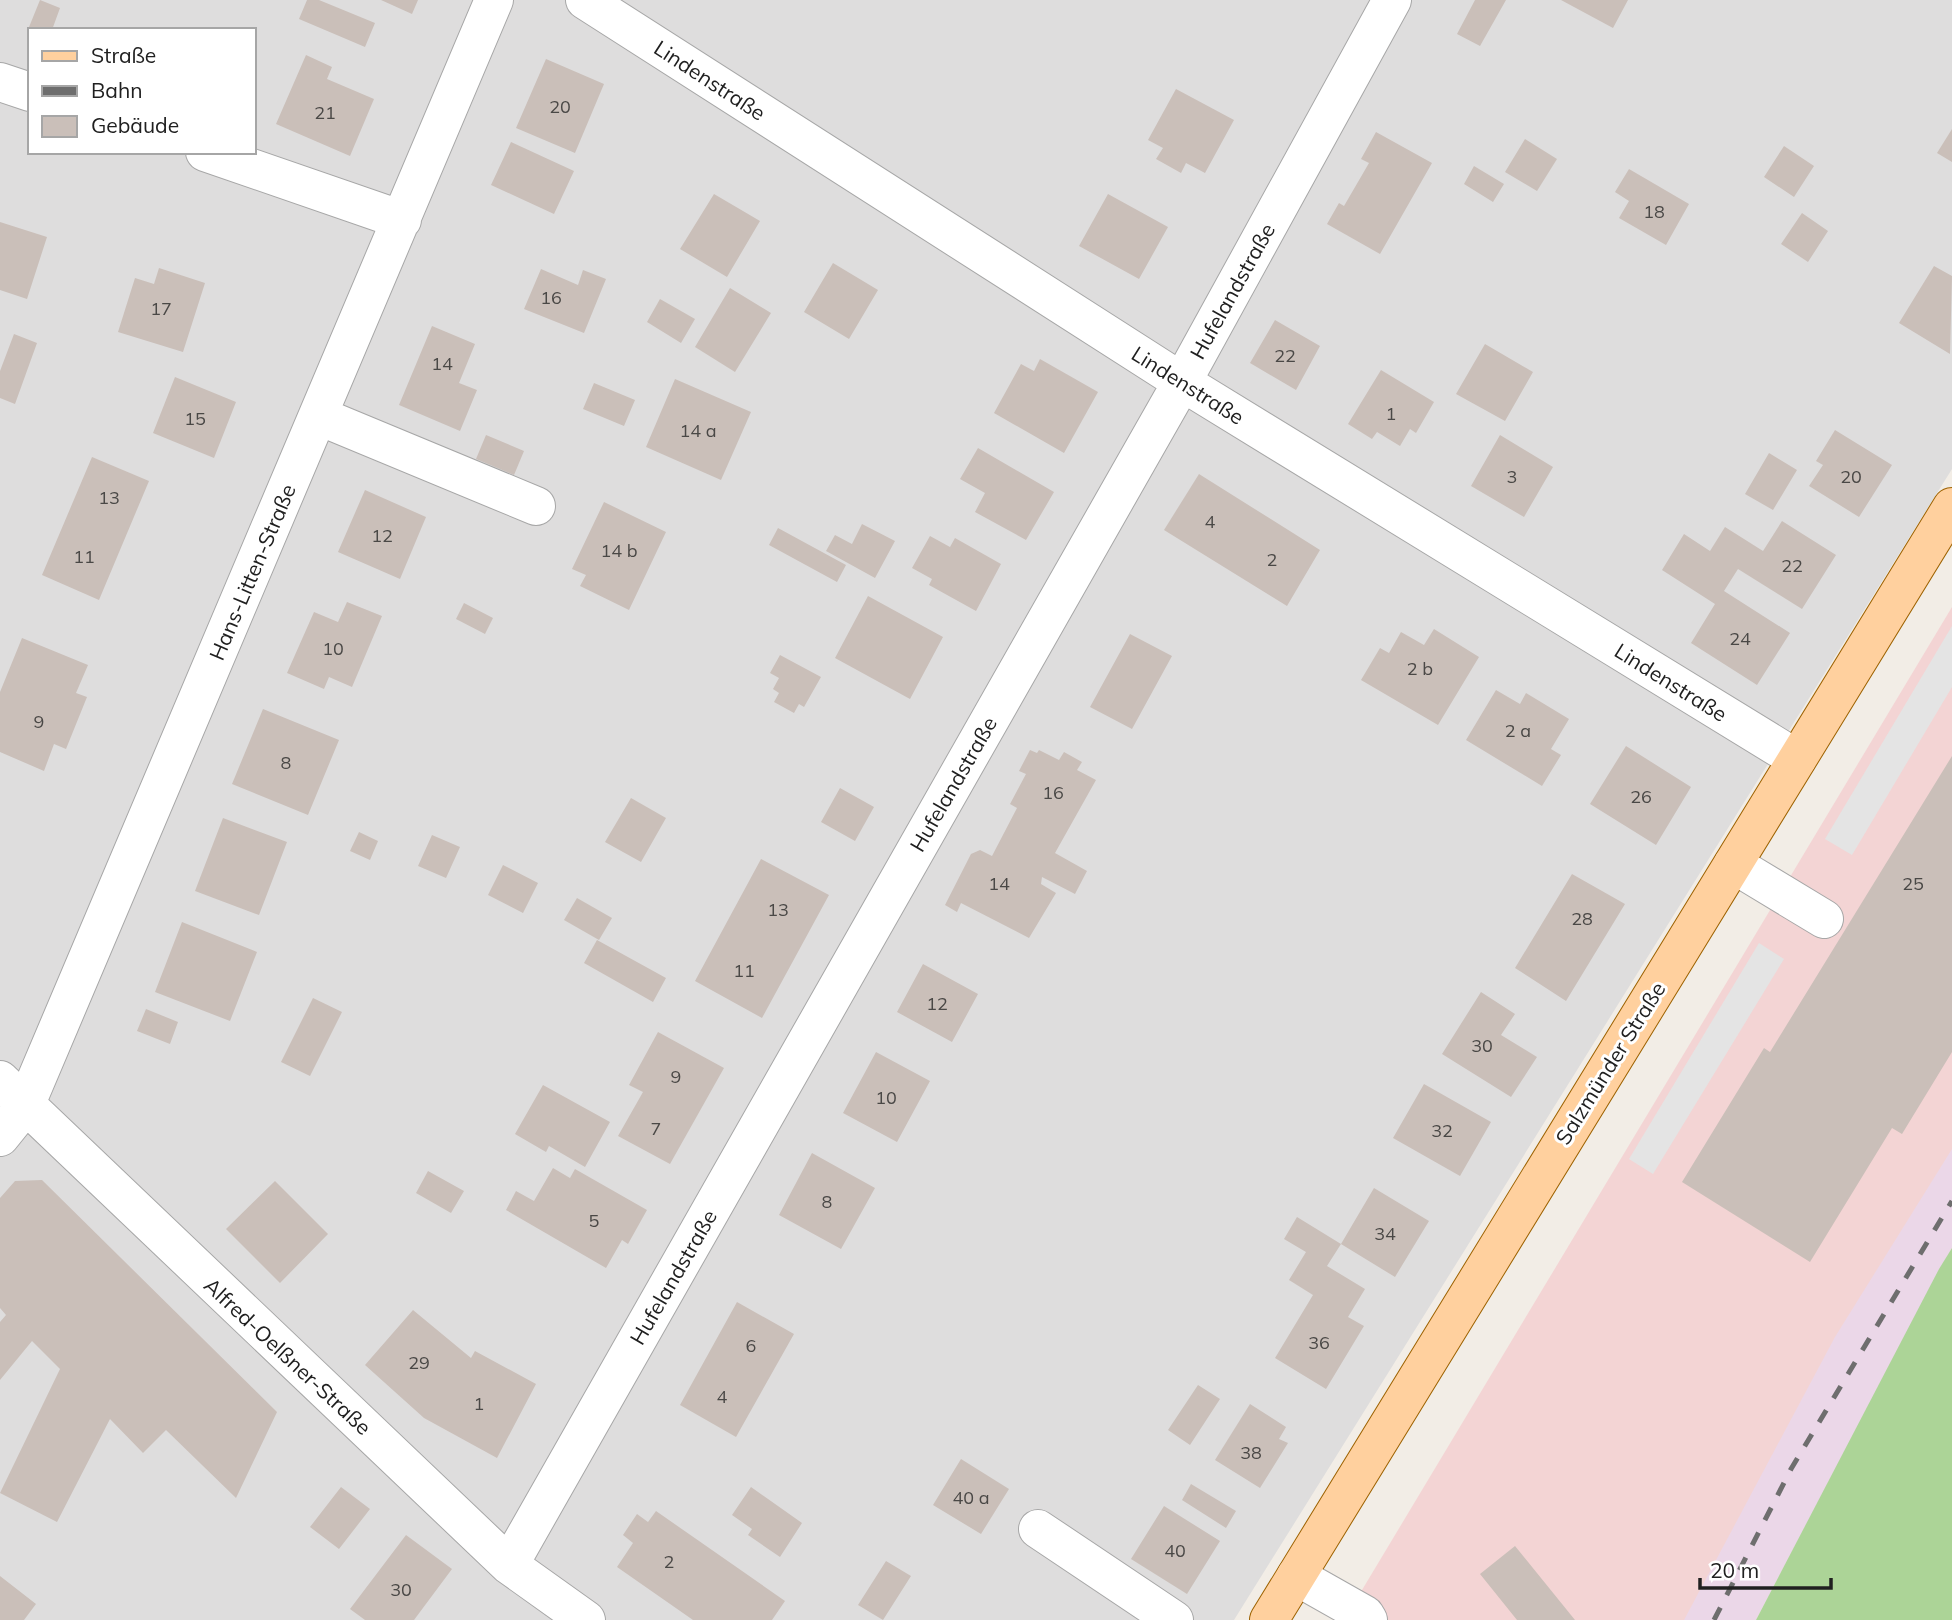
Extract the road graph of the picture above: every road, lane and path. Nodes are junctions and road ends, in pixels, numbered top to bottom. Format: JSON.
{"nodes":[{"id":1,"x":494,"y":0,"type":"edge"},
{"id":2,"x":585,"y":0,"type":"edge"},
{"id":3,"x":1392,"y":0,"type":"edge"},
{"id":4,"x":0,"y":82,"type":"edge"},
{"id":5,"x":28,"y":91,"type":"edge"},
{"id":6,"x":211,"y":154,"type":"edge"},
{"id":7,"x":402,"y":220,"type":"junction"},
{"id":8,"x":1182,"y":382,"type":"junction"},
{"id":9,"x":319,"y":416,"type":"junction"},
{"id":10,"x":536,"y":506,"type":"dead end"},
{"id":11,"x":1952,"y":508,"type":"edge"},
{"id":12,"x":1797,"y":759,"type":"junction"},
{"id":13,"x":1733,"y":863,"type":"junction"},
{"id":14,"x":1824,"y":919,"type":"dead end"},
{"id":15,"x":13,"y":1093,"type":"edge"},
{"id":16,"x":0,"y":1138,"type":"edge"},
{"id":17,"x":1038,"y":1528,"type":"dead end"},
{"id":18,"x":509,"y":1565,"type":"junction"},
{"id":19,"x":1296,"y":1576,"type":"junction"},
{"id":20,"x":586,"y":1620,"type":"edge"},
{"id":21,"x":1174,"y":1620,"type":"edge"},
{"id":22,"x":1269,"y":1620,"type":"edge"},
{"id":23,"x":1368,"y":1620,"type":"edge"}],
"edges":[{"from":1,"to":7,"type":"street","name":"Hans-Litten-Straße"},
{"from":2,"to":8,"type":"street","name":"Lindenstraße"},
{"from":3,"to":8,"type":"street","name":"Hufelandstraße"},
{"from":4,"to":5,"type":"street"},
{"from":6,"to":7,"type":"street"},
{"from":7,"to":9,"type":"street","name":"Hans-Litten-Straße"},
{"from":8,"to":12,"type":"street","name":"Lindenstraße"},
{"from":8,"to":18,"type":"street","name":"Hufelandstraße"},
{"from":9,"to":10,"type":"street"},
{"from":9,"to":15,"type":"street","name":"Hans-Litten-Straße"},
{"from":11,"to":12,"type":"main road","name":"Salzmünder Straße"},
{"from":12,"to":13,"type":"main road","name":"Salzmünder Straße"},
{"from":13,"to":14,"type":"street"},
{"from":13,"to":19,"type":"main road","name":"Salzmünder Straße"},
{"from":15,"to":16,"type":"street","name":"Hans-Litten-Straße"},
{"from":15,"to":18,"type":"street","name":"Alfred-Oelßner-Straße"},
{"from":17,"to":21,"type":"street"},
{"from":18,"to":20,"type":"street","name":"Alfred-Oelßner-Straße"},
{"from":19,"to":22,"type":"main road","name":"Salzmünder Straße"},
{"from":19,"to":23,"type":"street"}]}
